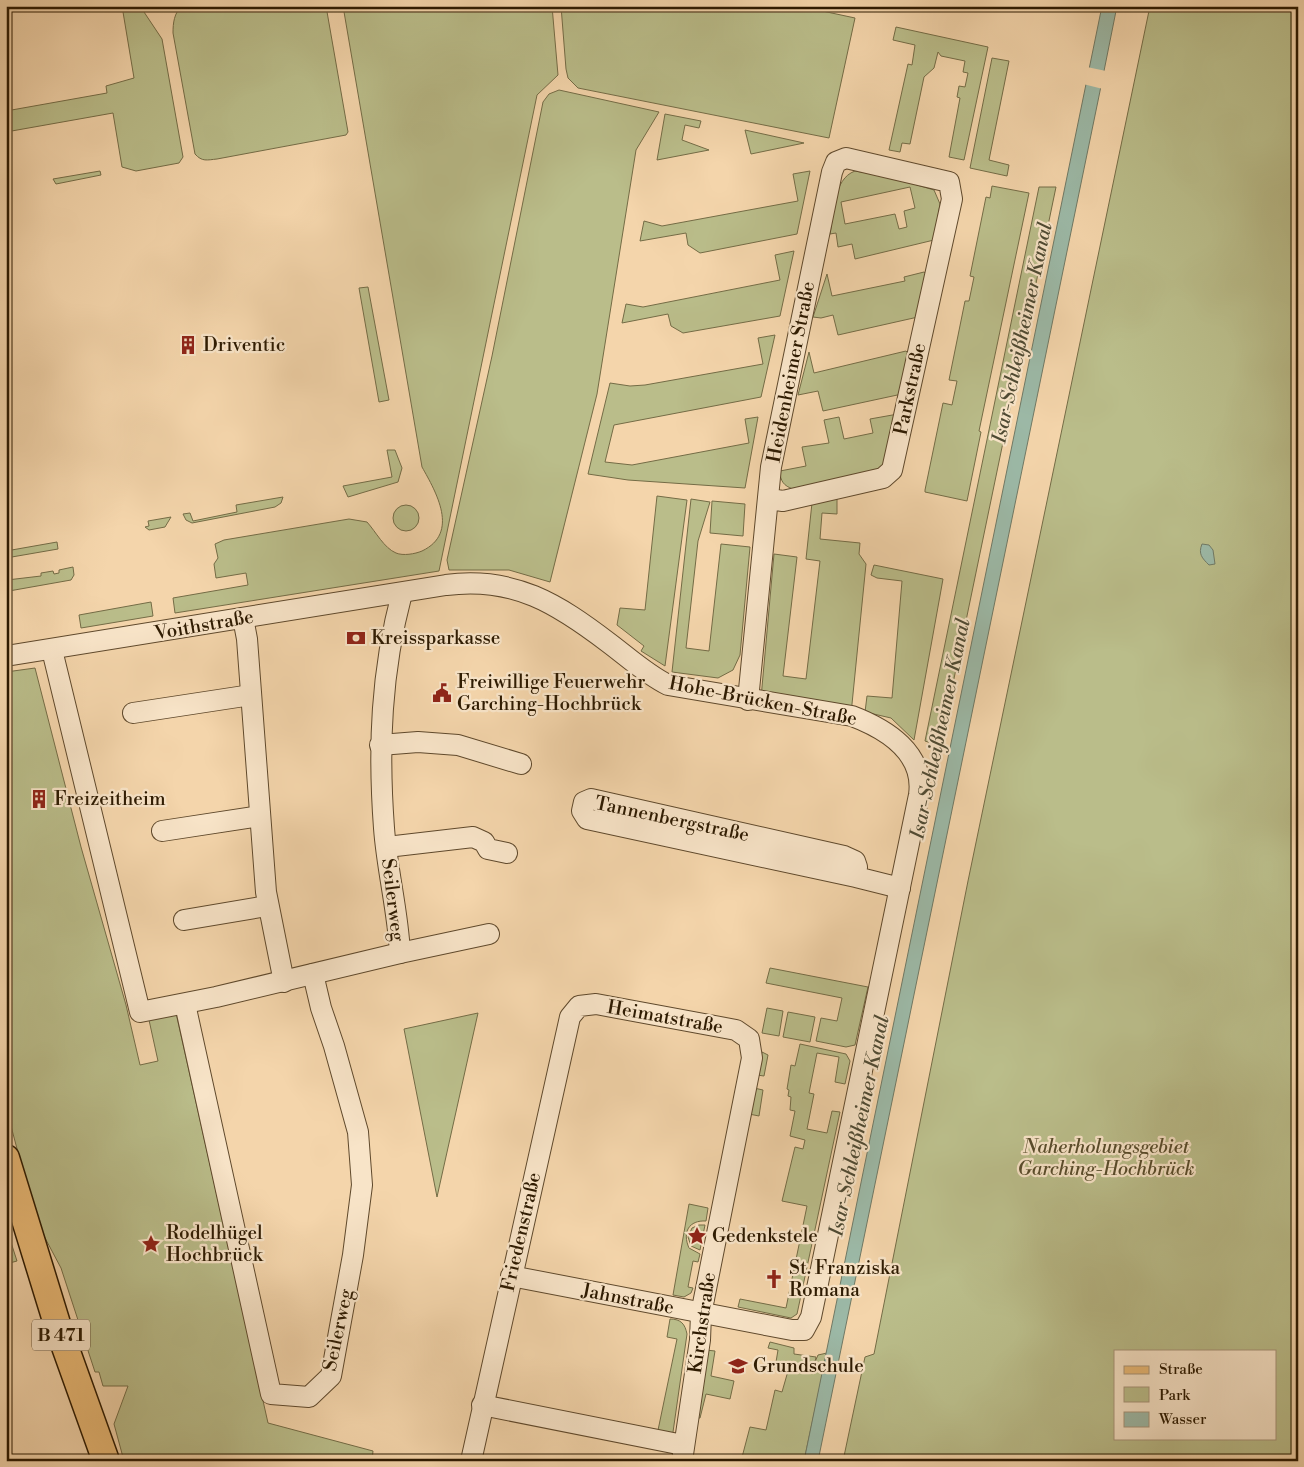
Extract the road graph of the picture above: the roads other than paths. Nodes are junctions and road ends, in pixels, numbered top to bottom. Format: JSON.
{"nodes":[{"id":1,"x":949,"y":182,"type":"joint"},
{"id":2,"x":768,"y":499,"type":"junction"},
{"id":3,"x":402,"y":593,"type":"junction"},
{"id":4,"x":243,"y":618,"type":"junction"},
{"id":5,"x":52,"y":650,"type":"junction"},
{"id":6,"x":6,"y":656,"type":"edge"},
{"id":7,"x":251,"y":695,"type":"junction"},
{"id":8,"x":748,"y":700,"type":"junction"},
{"id":9,"x":133,"y":713,"type":"dead end"},
{"id":10,"x":380,"y":745,"type":"junction"},
{"id":11,"x":521,"y":764,"type":"dead end"},
{"id":12,"x":260,"y":816,"type":"junction"},
{"id":13,"x":162,"y":831,"type":"dead end"},
{"id":14,"x":387,"y":847,"type":"junction"},
{"id":15,"x":506,"y":853,"type":"dead end"},
{"id":16,"x":856,"y":877,"type":"junction"},
{"id":17,"x":900,"y":888,"type":"junction"},
{"id":18,"x":268,"y":906,"type":"junction"},
{"id":19,"x":184,"y":920,"type":"dead end"},
{"id":20,"x":489,"y":934,"type":"dead end"},
{"id":21,"x":400,"y":953,"type":"junction"},
{"id":22,"x":313,"y":974,"type":"junction"},
{"id":23,"x":284,"y":982,"type":"junction"},
{"id":24,"x":185,"y":1004,"type":"junction"},
{"id":25,"x":579,"y":1006,"type":"joint"},
{"id":26,"x":749,"y":1039,"type":"joint"},
{"id":27,"x":6,"y":1158,"type":"edge"},
{"id":28,"x":511,"y":1276,"type":"junction"},
{"id":29,"x":701,"y":1314,"type":"junction"},
{"id":30,"x":804,"y":1330,"type":"joint"},
{"id":31,"x":482,"y":1405,"type":"junction"},
{"id":32,"x":682,"y":1453,"type":"edge"},
{"id":33,"x":106,"y":1461,"type":"edge"},
{"id":34,"x":470,"y":1461,"type":"edge"}],
"edges":[{"from":1,"to":2,"type":"street","name":"Parkstraße"},
{"from":1,"to":2,"type":"street","name":"Heidenheimer Straße"},
{"from":2,"to":8,"type":"street","name":"Heidenheimer Straße"},
{"from":3,"to":4,"type":"street","name":"Voithstraße"},
{"from":3,"to":8,"type":"street","name":"Hohe-Brücken-Straße"},
{"from":3,"to":10,"type":"street","name":"Seilerweg"},
{"from":4,"to":5,"type":"street","name":"Voithstraße"},
{"from":4,"to":7,"type":"street"},
{"from":5,"to":6,"type":"street","name":"Voithstraße"},
{"from":5,"to":24,"type":"street","name":"Seilerweg"},
{"from":7,"to":9,"type":"street"},
{"from":7,"to":12,"type":"street"},
{"from":8,"to":17,"type":"street","name":"Hohe-Brücken-Straße"},
{"from":10,"to":11,"type":"street"},
{"from":10,"to":14,"type":"street","name":"Seilerweg"},
{"from":12,"to":13,"type":"street"},
{"from":12,"to":18,"type":"street"},
{"from":14,"to":15,"type":"street","name":"Seilerweg"},
{"from":14,"to":21,"type":"street","name":"Seilerweg"},
{"from":16,"to":16,"type":"street","name":"Tannenbergstraße"},
{"from":16,"to":17,"type":"street","name":"Tannenbergstraße"},
{"from":17,"to":30,"type":"street","name":"Hohe-Brücken-Straße"},
{"from":18,"to":19,"type":"street"},
{"from":18,"to":23,"type":"street"},
{"from":20,"to":21,"type":"street","name":"Seilerweg"},
{"from":21,"to":22,"type":"street","name":"Seilerweg"},
{"from":22,"to":23,"type":"street","name":"Seilerweg"},
{"from":22,"to":24,"type":"street","name":"Seilerweg"},
{"from":23,"to":24,"type":"street","name":"Seilerweg"},
{"from":25,"to":26,"type":"street","name":"Heimatstraße"},
{"from":25,"to":28,"type":"street","name":"Friedenstraße"},
{"from":26,"to":29,"type":"street","name":"Kirchstraße"},
{"from":27,"to":33,"type":"main road","number":"B 471"},
{"from":28,"to":29,"type":"street","name":"Jahnstraße"},
{"from":28,"to":31,"type":"street","name":"Friedenstraße"},
{"from":29,"to":30,"type":"street","name":"Jahnstraße"},
{"from":29,"to":32,"type":"street","name":"Kirchstraße"},
{"from":31,"to":32,"type":"street"},
{"from":31,"to":34,"type":"street","name":"Friedenstraße"}]}
